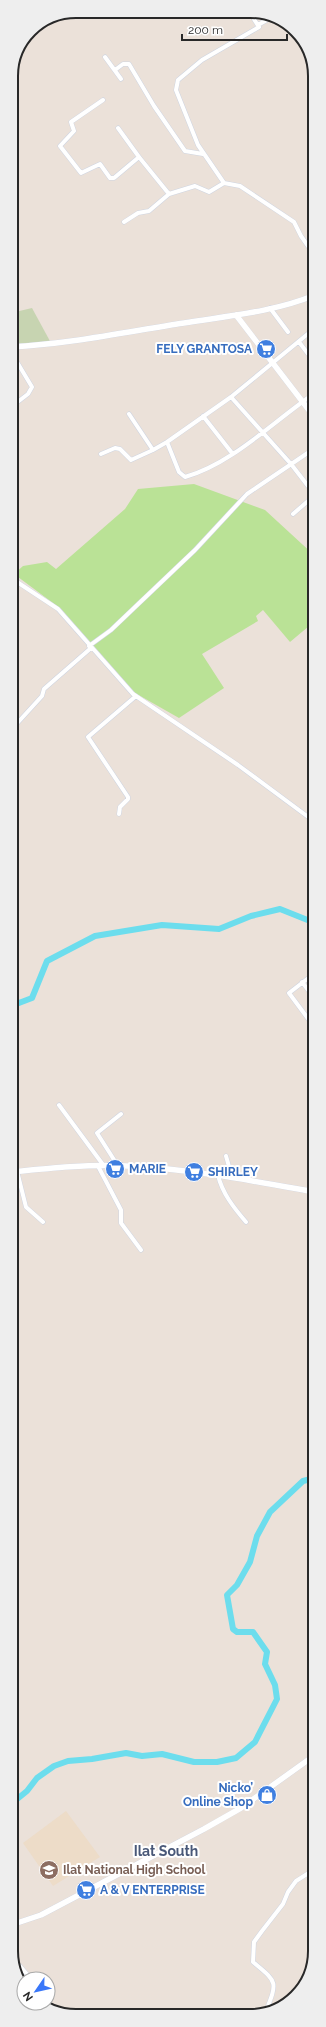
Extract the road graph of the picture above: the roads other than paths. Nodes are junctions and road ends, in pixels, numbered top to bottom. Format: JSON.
{"nodes":[{"id":1,"x":253,"y":18,"type":"edge"},
{"id":2,"x":266,"y":20,"type":"edge"},
{"id":3,"x":258,"y":25,"type":"junction"},
{"id":4,"x":105,"y":57,"type":"dead end"},
{"id":5,"x":115,"y":70,"type":"junction"},
{"id":6,"x":121,"y":78,"type":"dead end"},
{"id":7,"x":103,"y":100,"type":"dead end"},
{"id":8,"x":118,"y":128,"type":"dead end"},
{"id":9,"x":203,"y":154,"type":"junction"},
{"id":10,"x":139,"y":157,"type":"junction"},
{"id":11,"x":224,"y":183,"type":"junction"},
{"id":12,"x":169,"y":194,"type":"junction"},
{"id":13,"x":124,"y":222,"type":"dead end"},
{"id":14,"x":308,"y":246,"type":"edge"},
{"id":15,"x":308,"y":298,"type":"edge"},
{"id":16,"x":270,"y":308,"type":"junction"},
{"id":17,"x":236,"y":315,"type":"junction"},
{"id":18,"x":288,"y":332,"type":"dead end"},
{"id":19,"x":308,"y":334,"type":"edge"},
{"id":20,"x":299,"y":342,"type":"junction"},
{"id":21,"x":18,"y":346,"type":"edge"},
{"id":22,"x":308,"y":354,"type":"edge"},
{"id":23,"x":273,"y":362,"type":"junction"},
{"id":24,"x":18,"y":364,"type":"edge"},
{"id":25,"x":231,"y":397,"type":"junction"},
{"id":26,"x":308,"y":398,"type":"edge"},
{"id":27,"x":18,"y":402,"type":"edge"},
{"id":28,"x":302,"y":402,"type":"junction"},
{"id":29,"x":308,"y":409,"type":"edge"},
{"id":30,"x":129,"y":414,"type":"dead end"},
{"id":31,"x":203,"y":416,"type":"junction"},
{"id":32,"x":263,"y":433,"type":"junction"},
{"id":33,"x":167,"y":442,"type":"junction"},
{"id":34,"x":153,"y":450,"type":"junction"},
{"id":35,"x":232,"y":453,"type":"junction"},
{"id":36,"x":308,"y":453,"type":"edge"},
{"id":37,"x":101,"y":454,"type":"dead end"},
{"id":38,"x":291,"y":464,"type":"junction"},
{"id":39,"x":308,"y":486,"type":"edge"},
{"id":40,"x":308,"y":501,"type":"edge"},
{"id":41,"x":293,"y":514,"type":"dead end"},
{"id":42,"x":18,"y":584,"type":"edge"},
{"id":43,"x":90,"y":647,"type":"junction"},
{"id":44,"x":136,"y":696,"type":"junction"},
{"id":45,"x":18,"y":722,"type":"edge"},
{"id":46,"x":119,"y":814,"type":"dead end"},
{"id":47,"x":308,"y":817,"type":"edge"},
{"id":48,"x":308,"y":978,"type":"edge"},
{"id":49,"x":302,"y":982,"type":"junction"},
{"id":50,"x":308,"y":990,"type":"edge"},
{"id":51,"x":308,"y":1019,"type":"edge"},
{"id":52,"x":59,"y":1105,"type":"dead end"},
{"id":53,"x":121,"y":1114,"type":"dead end"},
{"id":54,"x":226,"y":1156,"type":"dead end"},
{"id":55,"x":101,"y":1166,"type":"junction"},
{"id":56,"x":118,"y":1166,"type":"junction"},
{"id":57,"x":18,"y":1172,"type":"edge"},
{"id":58,"x":217,"y":1174,"type":"junction"},
{"id":59,"x":232,"y":1177,"type":"junction"},
{"id":60,"x":18,"y":1184,"type":"edge"},
{"id":61,"x":308,"y":1191,"type":"edge"},
{"id":62,"x":43,"y":1222,"type":"dead end"},
{"id":63,"x":246,"y":1222,"type":"dead end"},
{"id":64,"x":141,"y":1250,"type":"dead end"},
{"id":65,"x":308,"y":1760,"type":"edge"},
{"id":66,"x":308,"y":1873,"type":"edge"},
{"id":67,"x":18,"y":1922,"type":"edge"},
{"id":68,"x":268,"y":2006,"type":"edge"}],
"edges":[{"from":1,"to":3,"type":"street"},
{"from":2,"to":3,"type":"street"},
{"from":3,"to":9,"type":"street"},
{"from":4,"to":5,"type":"street"},
{"from":5,"to":6,"type":"street"},
{"from":5,"to":9,"type":"street"},
{"from":7,"to":10,"type":"street"},
{"from":8,"to":10,"type":"street"},
{"from":9,"to":11,"type":"street"},
{"from":10,"to":12,"type":"street"},
{"from":11,"to":12,"type":"street"},
{"from":11,"to":14,"type":"street"},
{"from":12,"to":13,"type":"street"},
{"from":15,"to":16,"type":"main road"},
{"from":16,"to":17,"type":"main road"},
{"from":16,"to":18,"type":"street"},
{"from":17,"to":21,"type":"main road"},
{"from":17,"to":23,"type":"main road"},
{"from":19,"to":20,"type":"street"},
{"from":20,"to":22,"type":"street"},
{"from":20,"to":23,"type":"street"},
{"from":23,"to":25,"type":"street"},
{"from":23,"to":28,"type":"main road"},
{"from":24,"to":27,"type":"street"},
{"from":25,"to":31,"type":"street"},
{"from":25,"to":32,"type":"street"},
{"from":26,"to":28,"type":"street"},
{"from":28,"to":29,"type":"main road"},
{"from":28,"to":32,"type":"street"},
{"from":30,"to":34,"type":"street"},
{"from":31,"to":33,"type":"street"},
{"from":31,"to":35,"type":"street"},
{"from":32,"to":35,"type":"street"},
{"from":32,"to":38,"type":"street"},
{"from":33,"to":34,"type":"street"},
{"from":33,"to":35,"type":"street"},
{"from":34,"to":37,"type":"street"},
{"from":36,"to":38,"type":"street"},
{"from":38,"to":39,"type":"street"},
{"from":38,"to":43,"type":"street"},
{"from":40,"to":41,"type":"street"},
{"from":42,"to":43,"type":"street"},
{"from":43,"to":44,"type":"street"},
{"from":43,"to":45,"type":"street"},
{"from":44,"to":46,"type":"street"},
{"from":44,"to":47,"type":"street"},
{"from":48,"to":49,"type":"street"},
{"from":49,"to":50,"type":"street"},
{"from":49,"to":51,"type":"street"},
{"from":52,"to":55,"type":"street"},
{"from":53,"to":56,"type":"street"},
{"from":54,"to":59,"type":"street"},
{"from":55,"to":56,"type":"main road"},
{"from":55,"to":57,"type":"main road"},
{"from":55,"to":64,"type":"street"},
{"from":56,"to":58,"type":"main road"},
{"from":58,"to":59,"type":"main road"},
{"from":58,"to":63,"type":"street"},
{"from":59,"to":61,"type":"main road"},
{"from":60,"to":62,"type":"street"},
{"from":65,"to":67,"type":"main road"},
{"from":66,"to":68,"type":"street"}]}
